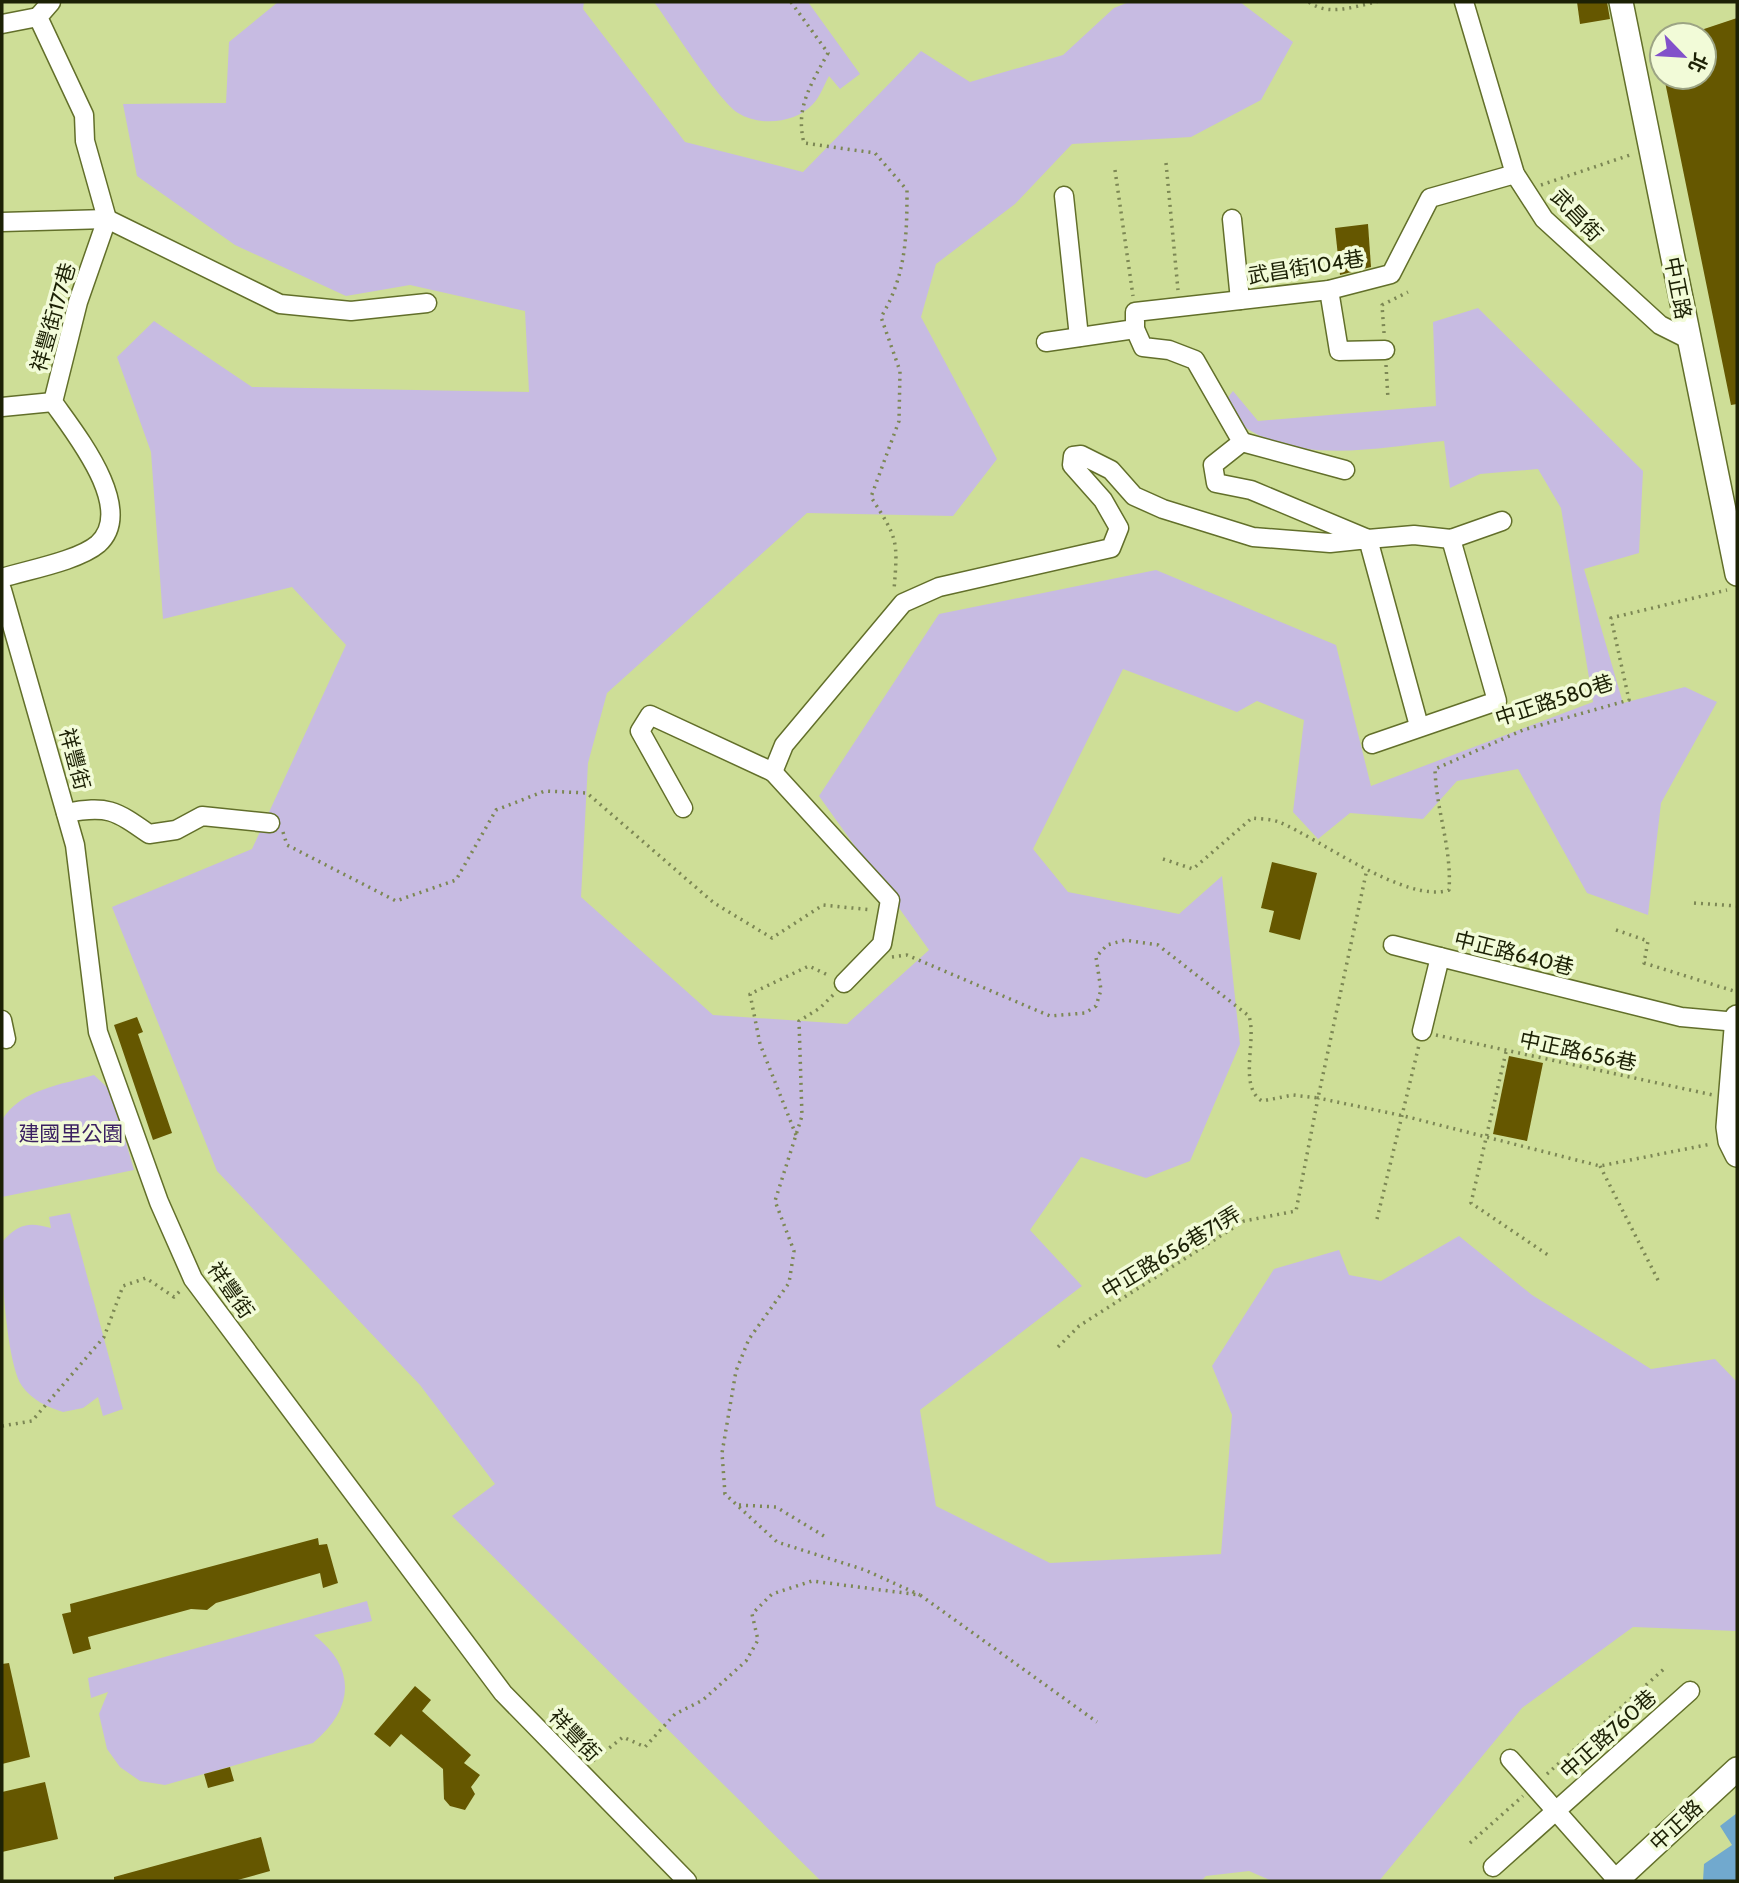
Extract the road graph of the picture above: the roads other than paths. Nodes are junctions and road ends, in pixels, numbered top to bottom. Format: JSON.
{"nodes":[{"id":1,"x":51,"y":2,"type":"edge"},
{"id":2,"x":1464,"y":2,"type":"edge"},
{"id":3,"x":1621,"y":2,"type":"edge"},
{"id":4,"x":38,"y":17,"type":"junction"},
{"id":5,"x":2,"y":24,"type":"edge"},
{"id":6,"x":1516,"y":174,"type":"junction"},
{"id":7,"x":1064,"y":196,"type":"dead end"},
{"id":8,"x":107,"y":219,"type":"junction"},
{"id":9,"x":1232,"y":219,"type":"dead end"},
{"id":10,"x":2,"y":222,"type":"edge"},
{"id":11,"x":1329,"y":290,"type":"junction"},
{"id":12,"x":1240,"y":300,"type":"junction"},
{"id":13,"x":427,"y":303,"type":"dead end"},
{"id":14,"x":1135,"y":320,"type":"junction"},
{"id":15,"x":1079,"y":337,"type":"junction"},
{"id":16,"x":1688,"y":339,"type":"junction"},
{"id":17,"x":1046,"y":342,"type":"dead end"},
{"id":18,"x":1385,"y":349,"type":"dead end"},
{"id":19,"x":53,"y":402,"type":"junction"},
{"id":20,"x":2,"y":407,"type":"edge"},
{"id":21,"x":1242,"y":442,"type":"junction"},
{"id":22,"x":1345,"y":470,"type":"dead end"},
{"id":23,"x":1502,"y":521,"type":"dead end"},
{"id":24,"x":1451,"y":538,"type":"junction"},
{"id":25,"x":1368,"y":539,"type":"junction"},
{"id":26,"x":1737,"y":574,"type":"edge"},
{"id":27,"x":2,"y":578,"type":"edge"},
{"id":28,"x":2,"y":590,"type":"edge"},
{"id":29,"x":1419,"y":726,"type":"junction"},
{"id":30,"x":1372,"y":744,"type":"dead end"},
{"id":31,"x":774,"y":772,"type":"junction"},
{"id":32,"x":683,"y":808,"type":"dead end"},
{"id":33,"x":66,"y":813,"type":"junction"},
{"id":34,"x":270,"y":823,"type":"road end"},
{"id":35,"x":1393,"y":946,"type":"dead end"},
{"id":36,"x":1440,"y":957,"type":"junction"},
{"id":37,"x":844,"y":983,"type":"road end"},
{"id":38,"x":2,"y":1020,"type":"edge"},
{"id":39,"x":1737,"y":1020,"type":"edge"},
{"id":40,"x":1422,"y":1031,"type":"road end"},
{"id":41,"x":6,"y":1039,"type":"dead end"},
{"id":42,"x":1735,"y":1066,"type":"edge"},
{"id":43,"x":1735,"y":1150,"type":"edge"},
{"id":44,"x":1690,"y":1691,"type":"dead end"},
{"id":45,"x":1510,"y":1759,"type":"dead end"},
{"id":46,"x":1737,"y":1769,"type":"edge"},
{"id":47,"x":1556,"y":1811,"type":"junction"},
{"id":48,"x":1493,"y":1867,"type":"dead end"},
{"id":49,"x":687,"y":1881,"type":"edge"},
{"id":50,"x":1616,"y":1881,"type":"edge"}],
"edges":[{"from":1,"to":4,"type":"street"},
{"from":2,"to":6,"type":"street","name":"武昌街"},
{"from":3,"to":16,"type":"main road","name":"中正路"},
{"from":4,"to":5,"type":"street"},
{"from":4,"to":8,"type":"street"},
{"from":6,"to":11,"type":"street","name":"武昌街104巷"},
{"from":6,"to":16,"type":"street","name":"武昌街"},
{"from":7,"to":15,"type":"street"},
{"from":8,"to":10,"type":"street"},
{"from":8,"to":13,"type":"street"},
{"from":8,"to":19,"type":"street","name":"祥豐街177巷"},
{"from":9,"to":12,"type":"street"},
{"from":11,"to":12,"type":"street","name":"武昌街104巷"},
{"from":11,"to":18,"type":"street"},
{"from":12,"to":14,"type":"street","name":"武昌街104巷"},
{"from":14,"to":15,"type":"street","name":"武昌街104巷"},
{"from":14,"to":21,"type":"street"},
{"from":15,"to":17,"type":"street","name":"武昌街104巷"},
{"from":16,"to":26,"type":"main road","name":"中正路"},
{"from":19,"to":20,"type":"street"},
{"from":19,"to":27,"type":"street","name":"祥豐街177巷"},
{"from":21,"to":22,"type":"street"},
{"from":21,"to":25,"type":"street"},
{"from":23,"to":24,"type":"street"},
{"from":24,"to":25,"type":"street"},
{"from":24,"to":29,"type":"street","name":"中正路580巷"},
{"from":25,"to":29,"type":"street"},
{"from":25,"to":31,"type":"street"},
{"from":28,"to":33,"type":"street","name":"祥豐街"},
{"from":29,"to":30,"type":"street","name":"中正路580巷"},
{"from":31,"to":32,"type":"street"},
{"from":31,"to":37,"type":"street"},
{"from":33,"to":34,"type":"street"},
{"from":33,"to":49,"type":"street","name":"祥豐街"},
{"from":35,"to":36,"type":"street"},
{"from":36,"to":39,"type":"street","name":"中正路640巷"},
{"from":36,"to":40,"type":"street","name":"中正路640巷"},
{"from":38,"to":41,"type":"street"},
{"from":39,"to":42,"type":"main road"},
{"from":42,"to":43,"type":"main road"},
{"from":44,"to":47,"type":"street","name":"中正路760巷"},
{"from":45,"to":47,"type":"street","name":"中正路760巷"},
{"from":46,"to":50,"type":"main road","name":"中正路"},
{"from":47,"to":48,"type":"street","name":"中正路760巷"},
{"from":47,"to":50,"type":"street","name":"中正路760巷"}]}
